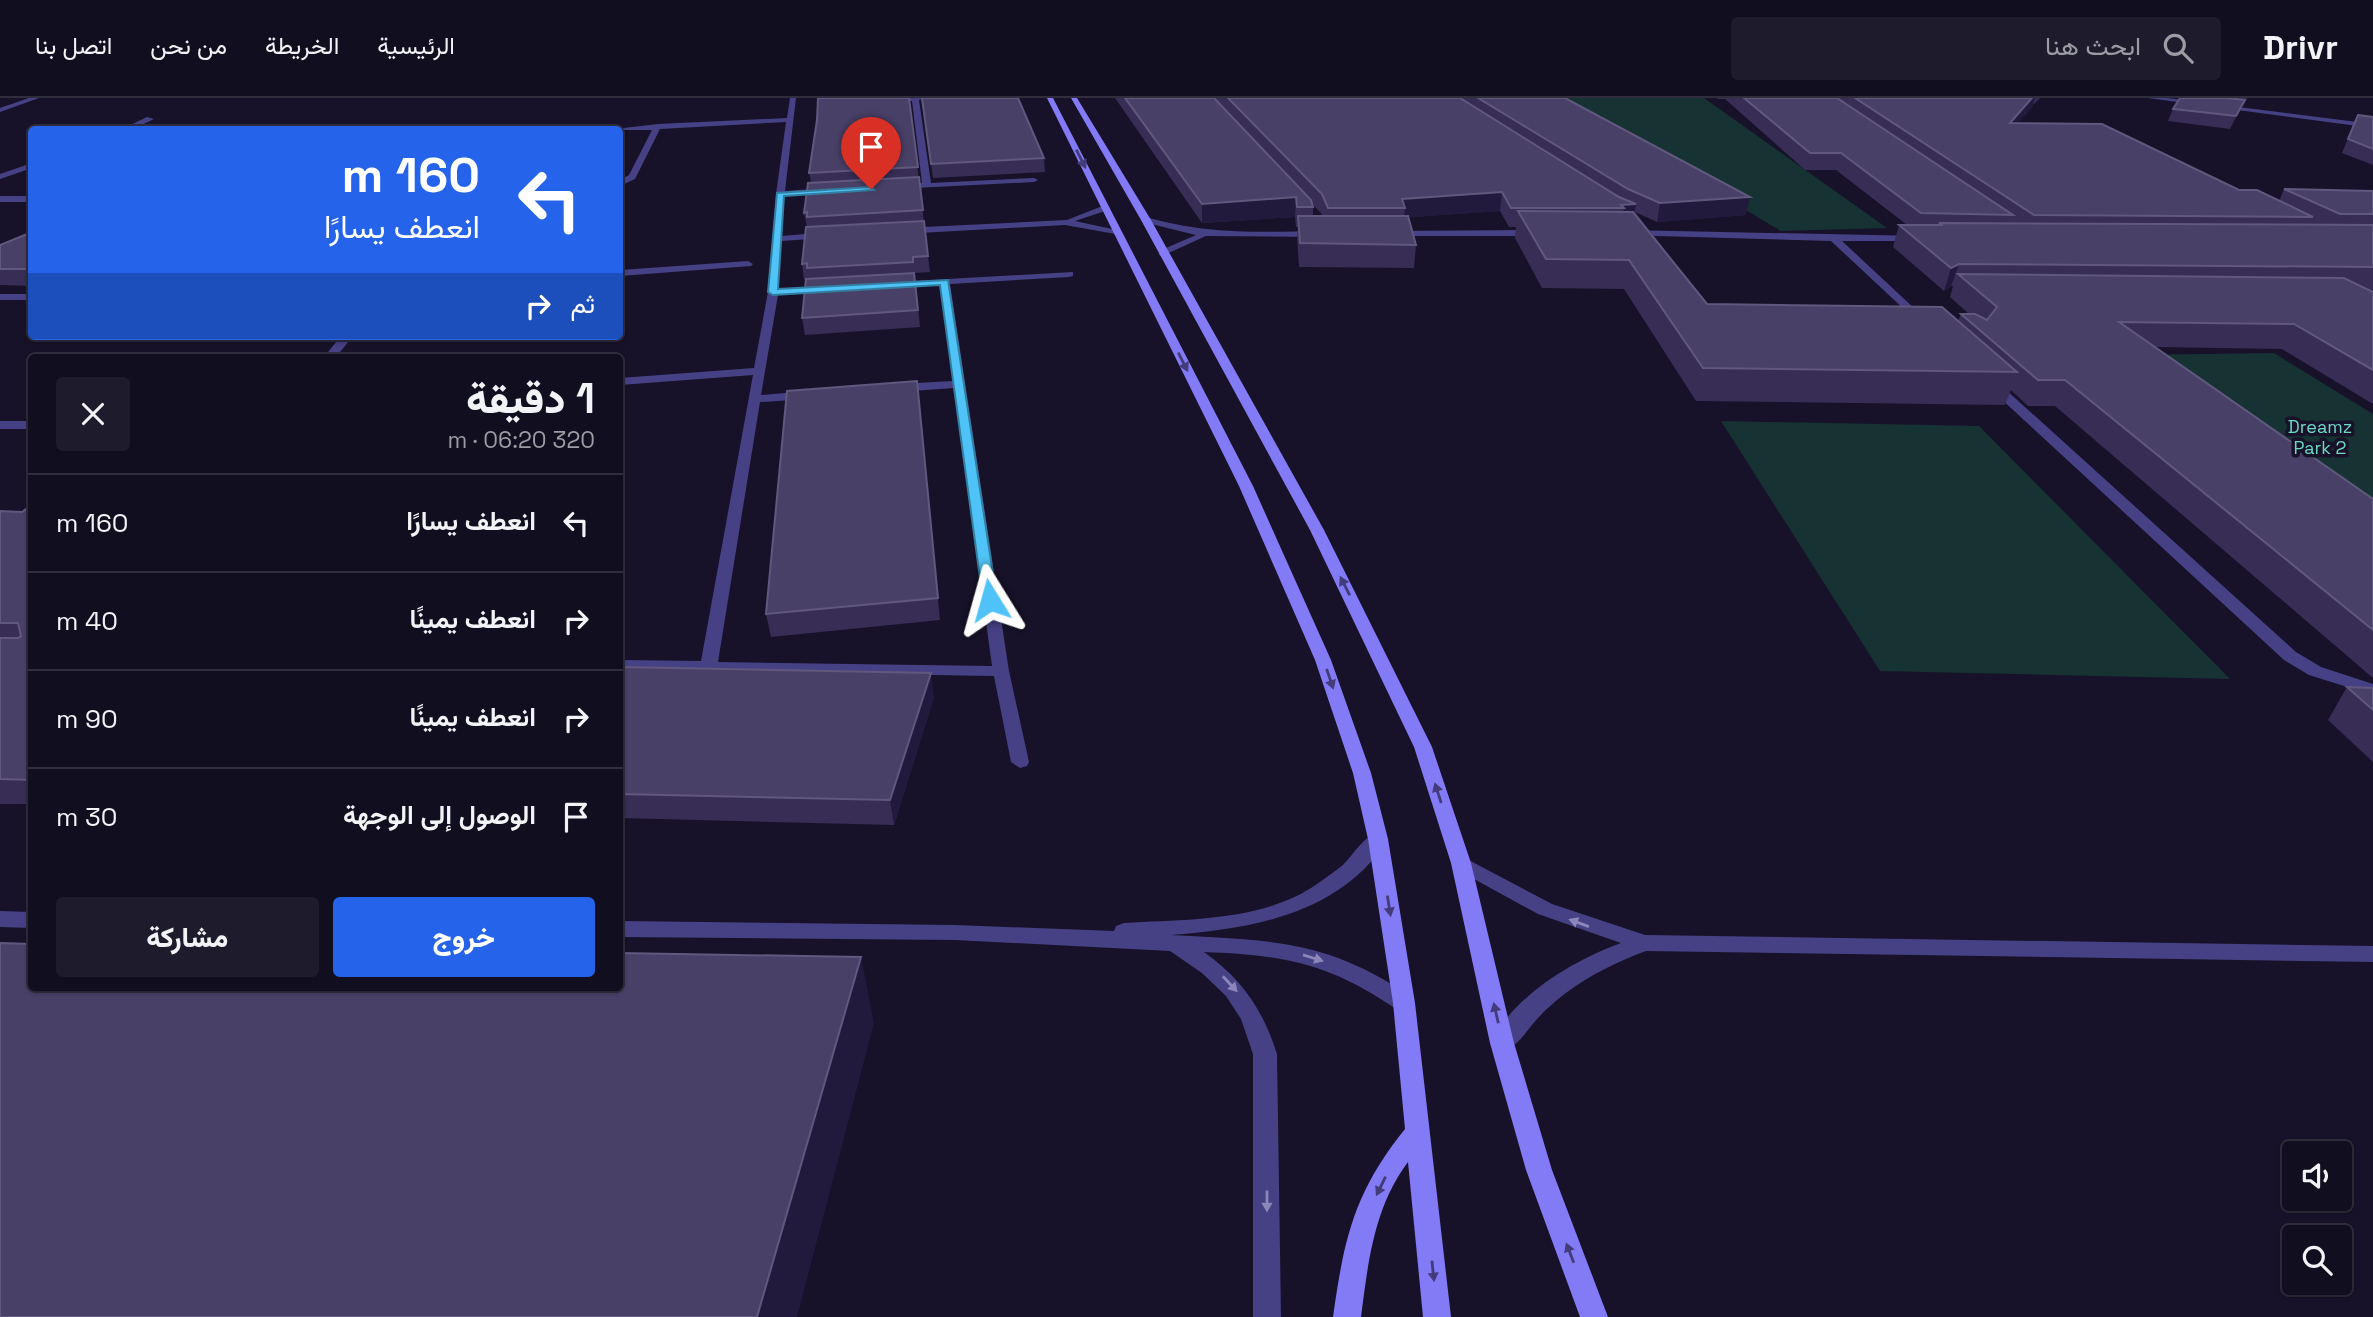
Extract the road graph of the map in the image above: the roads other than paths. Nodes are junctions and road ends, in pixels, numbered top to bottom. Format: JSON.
{"nodes":[{"id":1,"x":36,"y":98,"type":"edge"},
{"id":2,"x":793,"y":98,"type":"edge"},
{"id":3,"x":915,"y":98,"type":"edge"},
{"id":4,"x":923,"y":98,"type":"edge"},
{"id":5,"x":1050,"y":98,"type":"edge"},
{"id":6,"x":1074,"y":98,"type":"edge"},
{"id":7,"x":2151,"y":98,"type":"edge"},
{"id":8,"x":877,"y":100,"type":"edge"},
{"id":9,"x":0,"y":110,"type":"edge"},
{"id":10,"x":150,"y":119,"type":"dead end"},
{"id":11,"x":791,"y":120,"type":"junction"},
{"id":12,"x":2373,"y":125,"type":"edge"},
{"id":13,"x":133,"y":126,"type":"edge"},
{"id":14,"x":658,"y":126,"type":"junction"},
{"id":15,"x":623,"y":129,"type":"edge"},
{"id":16,"x":28,"y":166,"type":"edge"},
{"id":17,"x":0,"y":177,"type":"edge"},
{"id":18,"x":1034,"y":180,"type":"edge"},
{"id":19,"x":623,"y":182,"type":"edge"},
{"id":20,"x":927,"y":186,"type":"junction"},
{"id":21,"x":885,"y":188,"type":"edge"},
{"id":22,"x":844,"y":190,"type":"edge"},
{"id":23,"x":780,"y":194,"type":"junction"},
{"id":24,"x":0,"y":199,"type":"edge"},
{"id":25,"x":28,"y":199,"type":"edge"},
{"id":26,"x":1105,"y":208,"type":"junction"},
{"id":27,"x":1146,"y":220,"type":"junction"},
{"id":28,"x":1065,"y":222,"type":"junction"},
{"id":29,"x":1644,"y":223,"type":"edge"},
{"id":30,"x":887,"y":232,"type":"edge"},
{"id":31,"x":1118,"y":233,"type":"junction"},
{"id":32,"x":1212,"y":233,"type":"junction"},
{"id":33,"x":1677,"y":233,"type":"junction"},
{"id":34,"x":832,"y":234,"type":"edge"},
{"id":35,"x":1331,"y":234,"type":"edge"},
{"id":36,"x":1382,"y":234,"type":"edge"},
{"id":37,"x":1555,"y":236,"type":"edge"},
{"id":38,"x":1833,"y":238,"type":"junction"},
{"id":39,"x":1929,"y":238,"type":"edge"},
{"id":40,"x":777,"y":239,"type":"junction"},
{"id":41,"x":1162,"y":253,"type":"junction"},
{"id":42,"x":748,"y":264,"type":"dead end"},
{"id":43,"x":623,"y":273,"type":"edge"},
{"id":44,"x":1069,"y":274,"type":"dead end"},
{"id":45,"x":945,"y":282,"type":"junction"},
{"id":46,"x":875,"y":286,"type":"edge"},
{"id":47,"x":834,"y":288,"type":"edge"},
{"id":48,"x":773,"y":292,"type":"junction"},
{"id":49,"x":0,"y":297,"type":"edge"},
{"id":50,"x":27,"y":297,"type":"edge"},
{"id":51,"x":0,"y":309,"type":"edge"},
{"id":52,"x":1939,"y":335,"type":"edge"},
{"id":53,"x":343,"y":340,"type":"edge"},
{"id":54,"x":332,"y":354,"type":"edge"},
{"id":55,"x":759,"y":371,"type":"junction"},
{"id":56,"x":1978,"y":371,"type":"edge"},
{"id":57,"x":623,"y":381,"type":"edge"},
{"id":58,"x":960,"y":384,"type":"junction"},
{"id":59,"x":879,"y":390,"type":"edge"},
{"id":60,"x":825,"y":393,"type":"edge"},
{"id":61,"x":754,"y":398,"type":"junction"},
{"id":62,"x":0,"y":425,"type":"edge"},
{"id":63,"x":28,"y":425,"type":"edge"},
{"id":64,"x":623,"y":665,"type":"edge"},
{"id":65,"x":709,"y":666,"type":"junction"},
{"id":66,"x":1000,"y":671,"type":"junction"},
{"id":67,"x":2373,"y":690,"type":"edge"},
{"id":68,"x":1020,"y":762,"type":"dead end"},
{"id":69,"x":1378,"y":839,"type":"junction"},
{"id":70,"x":1461,"y":863,"type":"junction"},
{"id":71,"x":0,"y":919,"type":"edge"},
{"id":72,"x":28,"y":920,"type":"edge"},
{"id":73,"x":623,"y":929,"type":"edge"},
{"id":74,"x":1075,"y":936,"type":"junction"},
{"id":75,"x":1644,"y":943,"type":"junction"},
{"id":76,"x":1175,"y":944,"type":"junction"},
{"id":77,"x":2373,"y":954,"type":"edge"},
{"id":78,"x":1404,"y":1003,"type":"junction"},
{"id":79,"x":1503,"y":1043,"type":"junction"},
{"id":80,"x":1419,"y":1129,"type":"junction"},
{"id":81,"x":1267,"y":1317,"type":"edge"},
{"id":82,"x":1347,"y":1317,"type":"edge"},
{"id":83,"x":1437,"y":1317,"type":"edge"},
{"id":84,"x":1594,"y":1317,"type":"edge"}],
"edges":[{"from":1,"to":9,"type":"street"},
{"from":2,"to":11,"type":"street"},
{"from":3,"to":4,"type":"street"},
{"from":3,"to":8,"type":"street"},
{"from":3,"to":20,"type":"street"},
{"from":5,"to":26,"type":"street","one_way":true},
{"from":6,"to":27,"type":"street"},
{"from":7,"to":12,"type":"street"},
{"from":10,"to":13,"type":"street"},
{"from":11,"to":14,"type":"street"},
{"from":11,"to":23,"type":"street"},
{"from":14,"to":15,"type":"street"},
{"from":14,"to":19,"type":"street"},
{"from":16,"to":17,"type":"street"},
{"from":18,"to":20,"type":"street"},
{"from":20,"to":21,"type":"street"},
{"from":22,"to":23,"type":"street"},
{"from":23,"to":40,"type":"street"},
{"from":24,"to":25,"type":"street"},
{"from":26,"to":28,"type":"street"},
{"from":26,"to":31,"type":"street"},
{"from":27,"to":32,"type":"street"},
{"from":27,"to":41,"type":"street"},
{"from":28,"to":30,"type":"street"},
{"from":28,"to":31,"type":"street"},
{"from":29,"to":33,"type":"street"},
{"from":31,"to":69,"type":"street","one_way":true},
{"from":32,"to":35,"type":"street"},
{"from":32,"to":41,"type":"street"},
{"from":33,"to":38,"type":"street"},
{"from":33,"to":38,"type":"street"},
{"from":34,"to":40,"type":"street"},
{"from":36,"to":37,"type":"street"},
{"from":38,"to":39,"type":"street"},
{"from":38,"to":52,"type":"street"},
{"from":40,"to":48,"type":"street"},
{"from":70,"to":41,"type":"street","one_way":true},
{"from":42,"to":43,"type":"street"},
{"from":44,"to":45,"type":"street"},
{"from":45,"to":46,"type":"street"},
{"from":45,"to":58,"type":"street"},
{"from":47,"to":48,"type":"street"},
{"from":48,"to":55,"type":"street"},
{"from":49,"to":50,"type":"street"},
{"from":50,"to":51,"type":"street"},
{"from":53,"to":54,"type":"street"},
{"from":55,"to":57,"type":"street"},
{"from":55,"to":61,"type":"street"},
{"from":56,"to":67,"type":"street"},
{"from":58,"to":59,"type":"street"},
{"from":58,"to":66,"type":"street"},
{"from":60,"to":61,"type":"street"},
{"from":61,"to":65,"type":"street"},
{"from":62,"to":63,"type":"street"},
{"from":64,"to":65,"type":"street"},
{"from":65,"to":66,"type":"street"},
{"from":66,"to":68,"type":"street"},
{"from":69,"to":74,"type":"street"},
{"from":69,"to":78,"type":"street","one_way":true},
{"from":75,"to":70,"type":"street","one_way":true},
{"from":79,"to":70,"type":"street","one_way":true},
{"from":71,"to":72,"type":"street"},
{"from":73,"to":74,"type":"street"},
{"from":74,"to":76,"type":"street"},
{"from":75,"to":77,"type":"street"},
{"from":75,"to":79,"type":"street"},
{"from":76,"to":78,"type":"street","one_way":true},
{"from":76,"to":81,"type":"street","one_way":true},
{"from":78,"to":80,"type":"street"},
{"from":84,"to":79,"type":"street","one_way":true},
{"from":80,"to":82,"type":"street","one_way":true},
{"from":80,"to":83,"type":"street","one_way":true}]}
